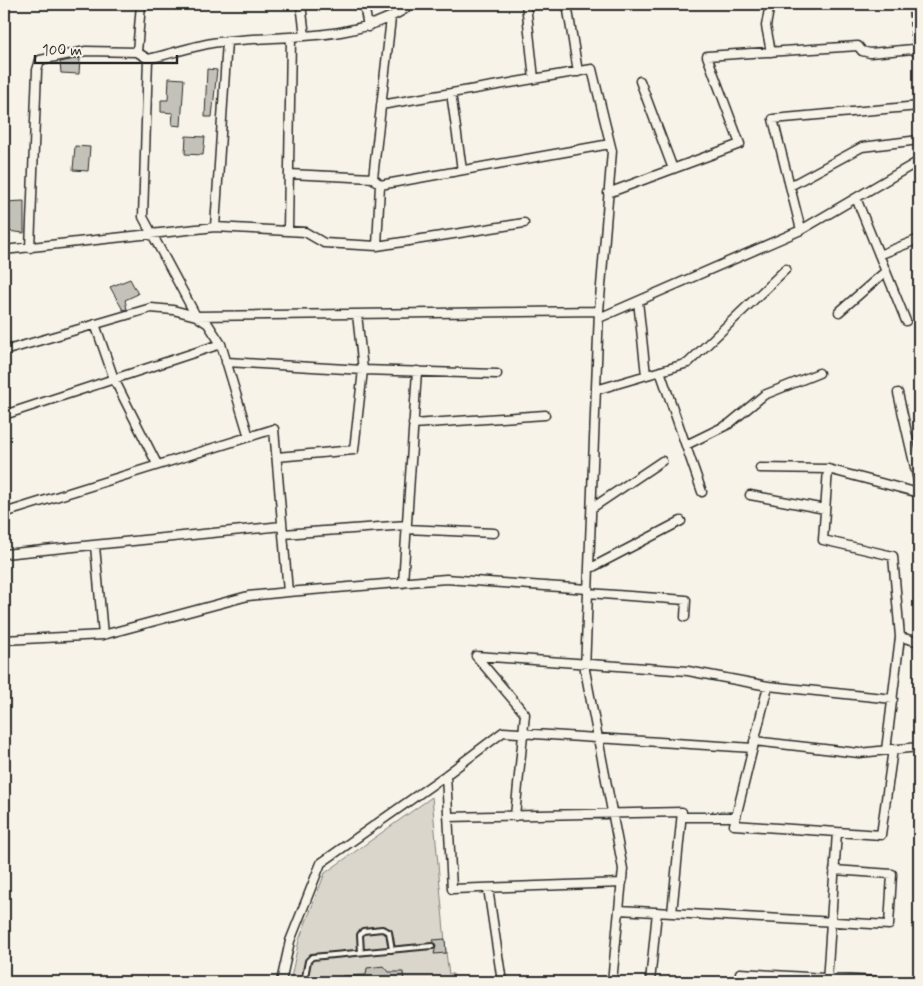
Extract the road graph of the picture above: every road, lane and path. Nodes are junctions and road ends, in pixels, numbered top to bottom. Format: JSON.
{"nodes":[{"id":1,"x":141,"y":4,"type":"edge"},
{"id":2,"x":301,"y":4,"type":"edge"},
{"id":3,"x":364,"y":4,"type":"edge"},
{"id":4,"x":407,"y":4,"type":"edge"},
{"id":5,"x":526,"y":4,"type":"edge"},
{"id":6,"x":567,"y":4,"type":"edge"},
{"id":7,"x":770,"y":4,"type":"edge"},
{"id":8,"x":908,"y":4,"type":"edge"},
{"id":9,"x":391,"y":18,"type":"junction"},
{"id":10,"x":368,"y":27,"type":"junction"},
{"id":11,"x":305,"y":36,"type":"junction"},
{"id":12,"x":290,"y":37,"type":"junction"},
{"id":13,"x":227,"y":41,"type":"junction"},
{"id":14,"x":913,"y":49,"type":"junction"},
{"id":15,"x":137,"y":52,"type":"junction"},
{"id":16,"x":771,"y":52,"type":"junction"},
{"id":17,"x":919,"y":55,"type":"edge"},
{"id":18,"x":148,"y":59,"type":"junction"},
{"id":19,"x":578,"y":72,"type":"junction"},
{"id":20,"x":534,"y":79,"type":"junction"},
{"id":21,"x":640,"y":81,"type":"dead end"},
{"id":22,"x":451,"y":93,"type":"junction"},
{"id":23,"x":381,"y":105,"type":"junction"},
{"id":24,"x":919,"y":106,"type":"edge"},
{"id":25,"x":919,"y":140,"type":"edge"},
{"id":26,"x":610,"y":144,"type":"junction"},
{"id":27,"x":919,"y":161,"type":"edge"},
{"id":28,"x":673,"y":169,"type":"junction"},
{"id":29,"x":462,"y":170,"type":"junction"},
{"id":30,"x":289,"y":174,"type":"junction"},
{"id":31,"x":373,"y":178,"type":"junction"},
{"id":32,"x":380,"y":185,"type":"junction"},
{"id":33,"x":790,"y":186,"type":"junction"},
{"id":34,"x":608,"y":193,"type":"junction"},
{"id":35,"x":856,"y":198,"type":"junction"},
{"id":36,"x":524,"y":223,"type":"dead end"},
{"id":37,"x":215,"y":227,"type":"junction"},
{"id":38,"x":801,"y":230,"type":"junction"},
{"id":39,"x":288,"y":231,"type":"junction"},
{"id":40,"x":152,"y":234,"type":"junction"},
{"id":41,"x":919,"y":239,"type":"edge"},
{"id":42,"x":377,"y":246,"type":"junction"},
{"id":43,"x":30,"y":248,"type":"junction"},
{"id":44,"x":4,"y":250,"type":"edge"},
{"id":45,"x":879,"y":255,"type":"junction"},
{"id":46,"x":786,"y":269,"type":"dead end"},
{"id":47,"x":886,"y":271,"type":"junction"},
{"id":48,"x":638,"y":301,"type":"junction"},
{"id":49,"x":839,"y":312,"type":"dead end"},
{"id":50,"x":357,"y":314,"type":"junction"},
{"id":51,"x":599,"y":314,"type":"junction"},
{"id":52,"x":196,"y":316,"type":"junction"},
{"id":53,"x":906,"y":321,"type":"dead end"},
{"id":54,"x":95,"y":324,"type":"junction"},
{"id":55,"x":221,"y":344,"type":"junction"},
{"id":56,"x":4,"y":351,"type":"edge"},
{"id":57,"x":226,"y":362,"type":"junction"},
{"id":58,"x":363,"y":370,"type":"junction"},
{"id":59,"x":660,"y":371,"type":"junction"},
{"id":60,"x":417,"y":372,"type":"junction"},
{"id":61,"x":819,"y":373,"type":"dead end"},
{"id":62,"x":497,"y":374,"type":"dead end"},
{"id":63,"x":646,"y":375,"type":"junction"},
{"id":64,"x":114,"y":379,"type":"junction"},
{"id":65,"x":596,"y":390,"type":"junction"},
{"id":66,"x":898,"y":393,"type":"dead end"},
{"id":67,"x":545,"y":415,"type":"dead end"},
{"id":68,"x":4,"y":416,"type":"edge"},
{"id":69,"x":413,"y":424,"type":"junction"},
{"id":70,"x":248,"y":437,"type":"junction"},
{"id":71,"x":686,"y":445,"type":"junction"},
{"id":72,"x":277,"y":457,"type":"junction"},
{"id":73,"x":662,"y":461,"type":"dead end"},
{"id":74,"x":157,"y":464,"type":"junction"},
{"id":75,"x":760,"y":468,"type":"dead end"},
{"id":76,"x":828,"y":469,"type":"junction"},
{"id":77,"x":919,"y":485,"type":"edge"},
{"id":78,"x":702,"y":492,"type":"dead end"},
{"id":79,"x":919,"y":493,"type":"edge"},
{"id":80,"x":750,"y":495,"type":"dead end"},
{"id":81,"x":592,"y":508,"type":"junction"},
{"id":82,"x":825,"y":510,"type":"junction"},
{"id":83,"x":4,"y":513,"type":"edge"},
{"id":84,"x":681,"y":520,"type":"dead end"},
{"id":85,"x":407,"y":527,"type":"junction"},
{"id":86,"x":283,"y":530,"type":"junction"},
{"id":87,"x":494,"y":533,"type":"dead end"},
{"id":88,"x":95,"y":546,"type":"junction"},
{"id":89,"x":4,"y":554,"type":"edge"},
{"id":90,"x":589,"y":569,"type":"junction"},
{"id":91,"x":403,"y":583,"type":"junction"},
{"id":92,"x":588,"y":591,"type":"junction"},
{"id":93,"x":288,"y":592,"type":"junction"},
{"id":94,"x":685,"y":617,"type":"dead end"},
{"id":95,"x":103,"y":635,"type":"junction"},
{"id":96,"x":900,"y":637,"type":"junction"},
{"id":97,"x":4,"y":640,"type":"edge"},
{"id":98,"x":919,"y":642,"type":"edge"},
{"id":99,"x":586,"y":664,"type":"junction"},
{"id":100,"x":768,"y":686,"type":"junction"},
{"id":101,"x":892,"y":699,"type":"junction"},
{"id":102,"x":523,"y":733,"type":"junction"},
{"id":103,"x":598,"y":738,"type":"junction"},
{"id":104,"x":753,"y":745,"type":"junction"},
{"id":105,"x":919,"y":747,"type":"edge"},
{"id":106,"x":890,"y":750,"type":"junction"},
{"id":107,"x":446,"y":775,"type":"junction"},
{"id":108,"x":613,"y":814,"type":"junction"},
{"id":109,"x":515,"y":816,"type":"junction"},
{"id":110,"x":682,"y":817,"type":"junction"},
{"id":111,"x":736,"y":817,"type":"junction"},
{"id":112,"x":448,"y":818,"type":"junction"},
{"id":113,"x":837,"y":832,"type":"junction"},
{"id":114,"x":834,"y":870,"type":"junction"},
{"id":115,"x":622,"y":883,"type":"junction"},
{"id":116,"x":488,"y":888,"type":"junction"},
{"id":117,"x":619,"y":910,"type":"junction"},
{"id":118,"x":657,"y":912,"type":"junction"},
{"id":119,"x":672,"y":913,"type":"junction"},
{"id":120,"x":831,"y":922,"type":"junction"},
{"id":121,"x":432,"y":946,"type":"dead end"},
{"id":122,"x":392,"y":950,"type":"junction"},
{"id":123,"x":361,"y":952,"type":"junction"},
{"id":124,"x":827,"y":980,"type":"edge"},
{"id":125,"x":281,"y":982,"type":"edge"},
{"id":126,"x":304,"y":982,"type":"edge"},
{"id":127,"x":502,"y":982,"type":"edge"},
{"id":128,"x":612,"y":982,"type":"edge"},
{"id":129,"x":650,"y":982,"type":"edge"},
{"id":130,"x":739,"y":982,"type":"edge"},
{"id":131,"x":892,"y":982,"type":"edge"}],
"edges":[{"from":1,"to":15,"type":"street"},
{"from":2,"to":11,"type":"street"},
{"from":3,"to":10,"type":"street"},
{"from":4,"to":9,"type":"street"},
{"from":5,"to":20,"type":"street"},
{"from":6,"to":19,"type":"street"},
{"from":7,"to":16,"type":"street"},
{"from":8,"to":14,"type":"path"},
{"from":9,"to":10,"type":"street"},
{"from":9,"to":23,"type":"street"},
{"from":10,"to":11,"type":"street"},
{"from":11,"to":12,"type":"street"},
{"from":12,"to":13,"type":"street"},
{"from":12,"to":30,"type":"street"},
{"from":13,"to":18,"type":"street"},
{"from":13,"to":37,"type":"street"},
{"from":14,"to":16,"type":"street"},
{"from":14,"to":17,"type":"street"},
{"from":15,"to":18,"type":"street"},
{"from":15,"to":43,"type":"street"},
{"from":16,"to":28,"type":"street"},
{"from":18,"to":40,"type":"street"},
{"from":19,"to":20,"type":"street"},
{"from":19,"to":26,"type":"street"},
{"from":20,"to":22,"type":"street"},
{"from":21,"to":28,"type":"street"},
{"from":22,"to":23,"type":"street"},
{"from":22,"to":29,"type":"street"},
{"from":23,"to":31,"type":"street"},
{"from":24,"to":33,"type":"street"},
{"from":25,"to":33,"type":"street"},
{"from":26,"to":29,"type":"street"},
{"from":26,"to":34,"type":"street"},
{"from":27,"to":35,"type":"street"},
{"from":28,"to":34,"type":"street"},
{"from":29,"to":32,"type":"street"},
{"from":30,"to":31,"type":"street"},
{"from":30,"to":39,"type":"street"},
{"from":31,"to":32,"type":"street"},
{"from":32,"to":42,"type":"street"},
{"from":33,"to":38,"type":"street"},
{"from":34,"to":51,"type":"street"},
{"from":35,"to":38,"type":"street"},
{"from":35,"to":45,"type":"street"},
{"from":36,"to":42,"type":"street"},
{"from":37,"to":39,"type":"street"},
{"from":37,"to":40,"type":"street"},
{"from":38,"to":48,"type":"street"},
{"from":39,"to":42,"type":"street"},
{"from":40,"to":43,"type":"street"},
{"from":40,"to":52,"type":"street"},
{"from":41,"to":45,"type":"street"},
{"from":43,"to":44,"type":"street"},
{"from":45,"to":47,"type":"street"},
{"from":46,"to":59,"type":"street"},
{"from":47,"to":49,"type":"street"},
{"from":47,"to":53,"type":"street"},
{"from":48,"to":51,"type":"street"},
{"from":48,"to":63,"type":"street"},
{"from":50,"to":51,"type":"street"},
{"from":50,"to":52,"type":"street"},
{"from":50,"to":58,"type":"street"},
{"from":51,"to":65,"type":"street"},
{"from":52,"to":54,"type":"street"},
{"from":52,"to":55,"type":"street"},
{"from":54,"to":56,"type":"street"},
{"from":54,"to":64,"type":"street"},
{"from":55,"to":57,"type":"street"},
{"from":55,"to":64,"type":"street"},
{"from":57,"to":58,"type":"street"},
{"from":57,"to":70,"type":"street"},
{"from":58,"to":60,"type":"street"},
{"from":58,"to":72,"type":"street"},
{"from":59,"to":63,"type":"street"},
{"from":59,"to":71,"type":"street"},
{"from":60,"to":62,"type":"street"},
{"from":60,"to":69,"type":"street"},
{"from":61,"to":71,"type":"street"},
{"from":63,"to":65,"type":"street"},
{"from":64,"to":68,"type":"street"},
{"from":64,"to":74,"type":"street"},
{"from":65,"to":81,"type":"street"},
{"from":66,"to":77,"type":"street"},
{"from":67,"to":69,"type":"street"},
{"from":69,"to":85,"type":"street"},
{"from":70,"to":72,"type":"street"},
{"from":70,"to":74,"type":"street"},
{"from":71,"to":78,"type":"street"},
{"from":72,"to":86,"type":"street"},
{"from":73,"to":81,"type":"street"},
{"from":74,"to":83,"type":"street"},
{"from":75,"to":76,"type":"street"},
{"from":76,"to":79,"type":"street"},
{"from":76,"to":82,"type":"street"},
{"from":80,"to":82,"type":"street"},
{"from":81,"to":90,"type":"street"},
{"from":82,"to":96,"type":"street"},
{"from":84,"to":90,"type":"street"},
{"from":85,"to":86,"type":"street"},
{"from":85,"to":87,"type":"street"},
{"from":85,"to":91,"type":"street"},
{"from":86,"to":88,"type":"street"},
{"from":86,"to":93,"type":"street"},
{"from":88,"to":89,"type":"street"},
{"from":88,"to":95,"type":"street"},
{"from":90,"to":92,"type":"street"},
{"from":91,"to":92,"type":"street"},
{"from":91,"to":93,"type":"street"},
{"from":92,"to":94,"type":"street"},
{"from":92,"to":99,"type":"street"},
{"from":93,"to":95,"type":"street"},
{"from":95,"to":97,"type":"street"},
{"from":96,"to":98,"type":"street"},
{"from":96,"to":101,"type":"street"},
{"from":99,"to":100,"type":"street"},
{"from":99,"to":102,"type":"street"},
{"from":99,"to":103,"type":"street"},
{"from":100,"to":101,"type":"street"},
{"from":100,"to":104,"type":"street"},
{"from":101,"to":106,"type":"street"},
{"from":102,"to":103,"type":"street"},
{"from":102,"to":107,"type":"street"},
{"from":102,"to":109,"type":"street"},
{"from":103,"to":104,"type":"street"},
{"from":103,"to":108,"type":"street"},
{"from":104,"to":106,"type":"street"},
{"from":104,"to":111,"type":"street"},
{"from":105,"to":106,"type":"street"},
{"from":106,"to":113,"type":"street"},
{"from":107,"to":112,"type":"street"},
{"from":107,"to":125,"type":"street"},
{"from":108,"to":109,"type":"street"},
{"from":108,"to":110,"type":"street"},
{"from":108,"to":115,"type":"street"},
{"from":109,"to":112,"type":"street"},
{"from":110,"to":111,"type":"street"},
{"from":110,"to":119,"type":"street"},
{"from":111,"to":113,"type":"street"},
{"from":112,"to":116,"type":"street"},
{"from":113,"to":114,"type":"street"},
{"from":114,"to":120,"type":"street"},
{"from":114,"to":120,"type":"street"},
{"from":115,"to":116,"type":"street"},
{"from":115,"to":117,"type":"street"},
{"from":116,"to":127,"type":"street"},
{"from":117,"to":118,"type":"street"},
{"from":117,"to":128,"type":"street"},
{"from":118,"to":119,"type":"street"},
{"from":118,"to":129,"type":"street"},
{"from":119,"to":120,"type":"street"},
{"from":120,"to":124,"type":"street"},
{"from":121,"to":122,"type":"lane"},
{"from":122,"to":123,"type":"lane"},
{"from":122,"to":123,"type":"lane"},
{"from":123,"to":126,"type":"lane"},
{"from":124,"to":130,"type":"street"},
{"from":124,"to":131,"type":"street"}]}
